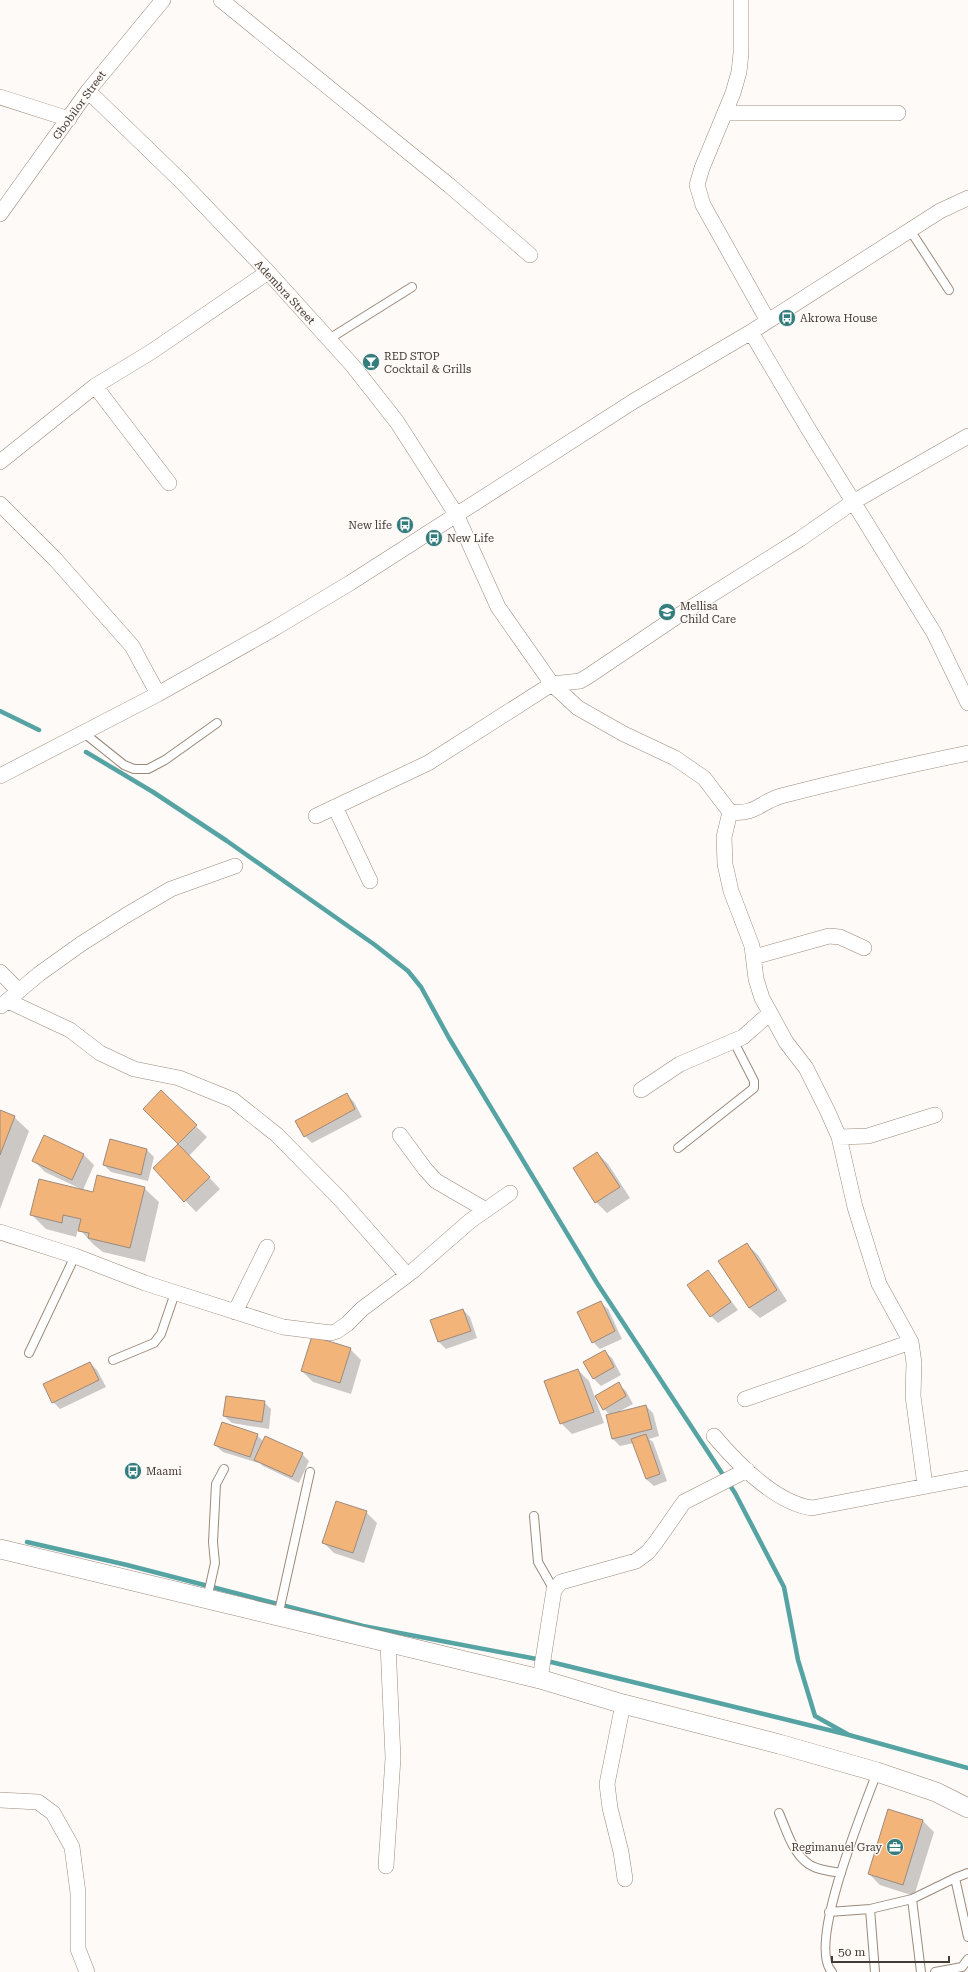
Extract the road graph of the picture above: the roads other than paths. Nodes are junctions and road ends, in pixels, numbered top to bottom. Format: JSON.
{"nodes":[{"id":1,"x":221,"y":0,"type":"edge"},
{"id":2,"x":741,"y":0,"type":"edge"},
{"id":3,"x":157,"y":2,"type":"edge"},
{"id":4,"x":88,"y":91,"type":"junction"},
{"id":5,"x":0,"y":97,"type":"edge"},
{"id":6,"x":725,"y":113,"type":"junction"},
{"id":7,"x":898,"y":113,"type":"dead end"},
{"id":8,"x":69,"y":119,"type":"junction"},
{"id":9,"x":968,"y":198,"type":"edge"},
{"id":10,"x":0,"y":214,"type":"edge"},
{"id":11,"x":910,"y":230,"type":"junction"},
{"id":12,"x":530,"y":256,"type":"dead end"},
{"id":13,"x":268,"y":272,"type":"junction"},
{"id":14,"x":412,"y":287,"type":"dead end"},
{"id":15,"x":949,"y":290,"type":"dead end"},
{"id":16,"x":768,"y":321,"type":"junction"},
{"id":17,"x":751,"y":332,"type":"junction"},
{"id":18,"x":329,"y":339,"type":"junction"},
{"id":19,"x":95,"y":386,"type":"junction"},
{"id":20,"x":968,"y":436,"type":"edge"},
{"id":21,"x":0,"y":462,"type":"edge"},
{"id":22,"x":169,"y":483,"type":"dead end"},
{"id":23,"x":853,"y":502,"type":"junction"},
{"id":24,"x":0,"y":504,"type":"edge"},
{"id":25,"x":456,"y":514,"type":"junction"},
{"id":26,"x":552,"y":684,"type":"junction"},
{"id":27,"x":158,"y":694,"type":"junction"},
{"id":28,"x":968,"y":701,"type":"edge"},
{"id":29,"x":217,"y":723,"type":"dead end"},
{"id":30,"x":84,"y":733,"type":"junction"},
{"id":31,"x":968,"y":753,"type":"edge"},
{"id":32,"x":0,"y":776,"type":"edge"},
{"id":33,"x":335,"y":807,"type":"junction"},
{"id":34,"x":730,"y":812,"type":"junction"},
{"id":35,"x":316,"y":816,"type":"dead end"},
{"id":36,"x":235,"y":866,"type":"dead end"},
{"id":37,"x":370,"y":881,"type":"dead end"},
{"id":38,"x":864,"y":948,"type":"dead end"},
{"id":39,"x":754,"y":957,"type":"junction"},
{"id":40,"x":0,"y":972,"type":"edge"},
{"id":41,"x":19,"y":991,"type":"junction"},
{"id":42,"x":4,"y":1004,"type":"edge"},
{"id":43,"x":770,"y":1014,"type":"junction"},
{"id":44,"x":734,"y":1042,"type":"junction"},
{"id":45,"x":641,"y":1090,"type":"dead end"},
{"id":46,"x":935,"y":1115,"type":"dead end"},
{"id":47,"x":400,"y":1135,"type":"dead end"},
{"id":48,"x":839,"y":1138,"type":"junction"},
{"id":49,"x":678,"y":1148,"type":"dead end"},
{"id":50,"x":510,"y":1193,"type":"dead end"},
{"id":51,"x":486,"y":1210,"type":"junction"},
{"id":52,"x":0,"y":1232,"type":"edge"},
{"id":53,"x":267,"y":1247,"type":"dead end"},
{"id":54,"x":75,"y":1256,"type":"junction"},
{"id":55,"x":407,"y":1275,"type":"junction"},
{"id":56,"x":175,"y":1293,"type":"junction"},
{"id":57,"x":235,"y":1312,"type":"junction"},
{"id":58,"x":911,"y":1342,"type":"junction"},
{"id":59,"x":29,"y":1353,"type":"dead end"},
{"id":60,"x":113,"y":1360,"type":"dead end"},
{"id":61,"x":745,"y":1399,"type":"dead end"},
{"id":62,"x":714,"y":1436,"type":"dead end"},
{"id":63,"x":224,"y":1469,"type":"dead end"},
{"id":64,"x":310,"y":1472,"type":"dead end"},
{"id":65,"x":741,"y":1474,"type":"junction"},
{"id":66,"x":968,"y":1478,"type":"edge"},
{"id":67,"x":926,"y":1485,"type":"junction"},
{"id":68,"x":534,"y":1516,"type":"dead end"},
{"id":69,"x":0,"y":1549,"type":"edge"},
{"id":70,"x":554,"y":1590,"type":"junction"},
{"id":71,"x":208,"y":1599,"type":"junction"},
{"id":72,"x":278,"y":1616,"type":"junction"},
{"id":73,"x":388,"y":1644,"type":"junction"},
{"id":74,"x":541,"y":1667,"type":"junction"},
{"id":75,"x":623,"y":1704,"type":"junction"},
{"id":76,"x":877,"y":1772,"type":"junction"},
{"id":77,"x":0,"y":1800,"type":"edge"},
{"id":78,"x":968,"y":1808,"type":"edge"},
{"id":79,"x":779,"y":1813,"type":"dead end"},
{"id":80,"x":386,"y":1866,"type":"dead end"},
{"id":81,"x":968,"y":1873,"type":"edge"},
{"id":82,"x":841,"y":1874,"type":"junction"},
{"id":83,"x":955,"y":1878,"type":"junction"},
{"id":84,"x":625,"y":1879,"type":"dead end"},
{"id":85,"x":912,"y":1899,"type":"junction"},
{"id":86,"x":870,"y":1909,"type":"junction"},
{"id":87,"x":829,"y":1912,"type":"junction"},
{"id":88,"x":968,"y":1937,"type":"edge"},
{"id":89,"x":968,"y":1959,"type":"edge"},
{"id":90,"x":87,"y":1972,"type":"edge"},
{"id":91,"x":832,"y":1972,"type":"edge"},
{"id":92,"x":875,"y":1972,"type":"edge"},
{"id":93,"x":921,"y":1972,"type":"edge"},
{"id":94,"x":935,"y":1972,"type":"edge"}],
"edges":[{"from":1,"to":12,"type":"street"},
{"from":2,"to":6,"type":"street"},
{"from":3,"to":4,"type":"street","name":"Gbobilor Street"},
{"from":4,"to":8,"type":"street","name":"Gbobilor Street"},
{"from":4,"to":13,"type":"street","name":"Adembra Street"},
{"from":5,"to":8,"type":"street"},
{"from":6,"to":7,"type":"street"},
{"from":6,"to":16,"type":"street"},
{"from":8,"to":10,"type":"street","name":"Gbobilor Street"},
{"from":9,"to":11,"type":"street"},
{"from":11,"to":15,"type":"lane"},
{"from":11,"to":16,"type":"street"},
{"from":13,"to":18,"type":"street","name":"Adembra Street"},
{"from":13,"to":19,"type":"street"},
{"from":14,"to":18,"type":"lane"},
{"from":16,"to":17,"type":"street"},
{"from":17,"to":23,"type":"street"},
{"from":17,"to":25,"type":"street"},
{"from":18,"to":25,"type":"street","name":"Adembra Street"},
{"from":19,"to":21,"type":"street"},
{"from":19,"to":22,"type":"street"},
{"from":20,"to":23,"type":"street"},
{"from":23,"to":26,"type":"street"},
{"from":23,"to":28,"type":"street"},
{"from":24,"to":27,"type":"street"},
{"from":25,"to":26,"type":"street","name":"Adembra Street"},
{"from":25,"to":27,"type":"street"},
{"from":26,"to":33,"type":"street"},
{"from":26,"to":34,"type":"street","name":"Adembra Street"},
{"from":27,"to":30,"type":"street"},
{"from":29,"to":30,"type":"lane"},
{"from":30,"to":32,"type":"street"},
{"from":31,"to":34,"type":"street"},
{"from":33,"to":35,"type":"street"},
{"from":33,"to":37,"type":"street"},
{"from":34,"to":39,"type":"street"},
{"from":36,"to":41,"type":"street"},
{"from":38,"to":39,"type":"street"},
{"from":39,"to":43,"type":"street"},
{"from":40,"to":41,"type":"street"},
{"from":41,"to":42,"type":"street"},
{"from":42,"to":55,"type":"street"},
{"from":43,"to":44,"type":"street"},
{"from":43,"to":48,"type":"street"},
{"from":44,"to":45,"type":"street"},
{"from":44,"to":49,"type":"lane"},
{"from":46,"to":48,"type":"street"},
{"from":47,"to":51,"type":"street"},
{"from":48,"to":58,"type":"street"},
{"from":50,"to":51,"type":"street"},
{"from":51,"to":55,"type":"street"},
{"from":52,"to":54,"type":"street"},
{"from":53,"to":57,"type":"street"},
{"from":54,"to":56,"type":"street"},
{"from":54,"to":59,"type":"lane"},
{"from":55,"to":57,"type":"street"},
{"from":56,"to":57,"type":"street"},
{"from":56,"to":60,"type":"lane"},
{"from":58,"to":61,"type":"street"},
{"from":58,"to":67,"type":"street"},
{"from":62,"to":65,"type":"street"},
{"from":63,"to":71,"type":"lane"},
{"from":64,"to":72,"type":"lane"},
{"from":65,"to":67,"type":"street"},
{"from":65,"to":70,"type":"street"},
{"from":66,"to":67,"type":"street"},
{"from":68,"to":70,"type":"lane"},
{"from":69,"to":71,"type":"street"},
{"from":70,"to":74,"type":"street"},
{"from":71,"to":72,"type":"street"},
{"from":72,"to":73,"type":"street"},
{"from":73,"to":74,"type":"street"},
{"from":73,"to":80,"type":"street"},
{"from":74,"to":75,"type":"street"},
{"from":75,"to":76,"type":"street"},
{"from":75,"to":84,"type":"street"},
{"from":76,"to":78,"type":"street"},
{"from":76,"to":82,"type":"lane"},
{"from":77,"to":90,"type":"street"},
{"from":79,"to":82,"type":"lane"},
{"from":81,"to":83,"type":"lane"},
{"from":82,"to":87,"type":"lane"},
{"from":83,"to":85,"type":"lane"},
{"from":83,"to":88,"type":"lane"},
{"from":85,"to":86,"type":"lane"},
{"from":85,"to":93,"type":"lane"},
{"from":86,"to":87,"type":"lane"},
{"from":86,"to":92,"type":"lane"},
{"from":87,"to":91,"type":"lane"},
{"from":89,"to":94,"type":"lane"}]}
